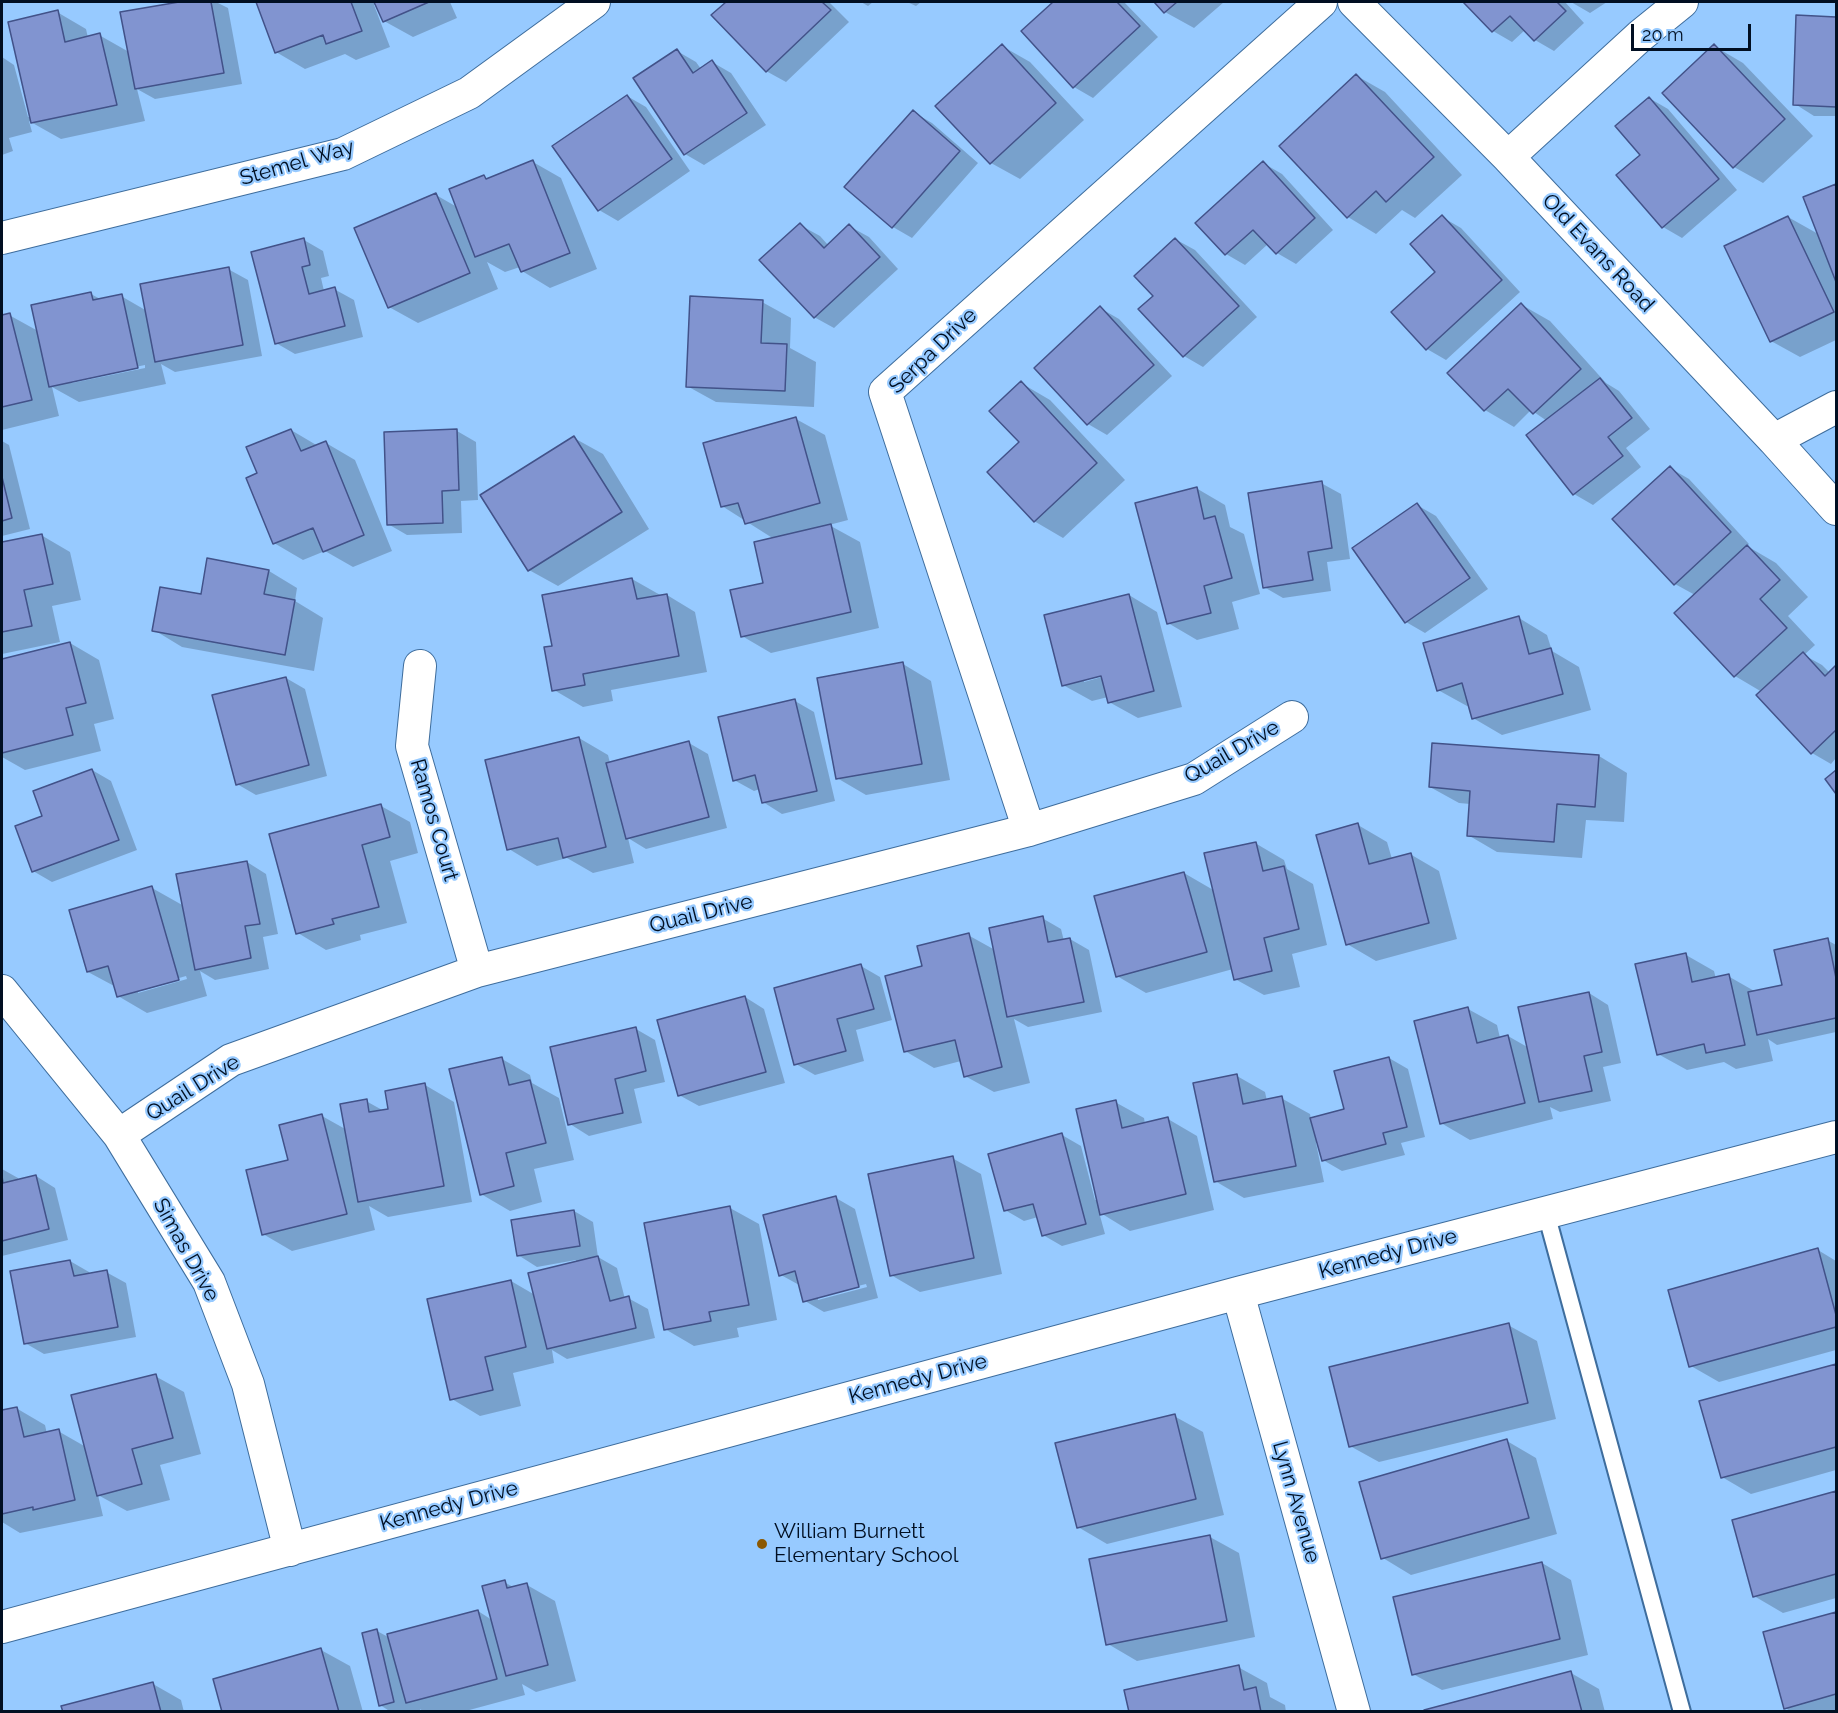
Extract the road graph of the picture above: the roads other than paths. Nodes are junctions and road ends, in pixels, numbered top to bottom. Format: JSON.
{"nodes":[{"id":1,"x":594,"y":2,"type":"edge"},
{"id":2,"x":1321,"y":2,"type":"edge"},
{"id":3,"x":1354,"y":2,"type":"edge"},
{"id":4,"x":1682,"y":2,"type":"edge"},
{"id":5,"x":1508,"y":157,"type":"junction"},
{"id":6,"x":2,"y":238,"type":"edge"},
{"id":7,"x":1836,"y":407,"type":"edge"},
{"id":8,"x":1774,"y":440,"type":"junction"},
{"id":9,"x":1836,"y":509,"type":"edge"},
{"id":10,"x":420,"y":666,"type":"dead end"},
{"id":11,"x":1292,"y":717,"type":"dead end"},
{"id":12,"x":1029,"y":830,"type":"junction"},
{"id":13,"x":477,"y":971,"type":"junction"},
{"id":14,"x":2,"y":991,"type":"edge"},
{"id":15,"x":119,"y":1136,"type":"junction"},
{"id":16,"x":1836,"y":1137,"type":"edge"},
{"id":17,"x":1546,"y":1213,"type":"junction"},
{"id":18,"x":1238,"y":1293,"type":"junction"},
{"id":19,"x":290,"y":1550,"type":"junction"},
{"id":20,"x":2,"y":1626,"type":"edge"},
{"id":21,"x":1354,"y":1712,"type":"edge"},
{"id":22,"x":1682,"y":1712,"type":"edge"}],
"edges":[{"from":1,"to":6,"type":"street","name":"Stemel Way"},
{"from":2,"to":12,"type":"street","name":"Serpa Drive"},
{"from":3,"to":5,"type":"street","name":"Old Evans Road"},
{"from":4,"to":5,"type":"street"},
{"from":5,"to":8,"type":"street","name":"Old Evans Road"},
{"from":7,"to":8,"type":"street"},
{"from":8,"to":9,"type":"street","name":"Old Evans Road"},
{"from":10,"to":13,"type":"street","name":"Ramos Court"},
{"from":11,"to":12,"type":"street","name":"Quail Drive"},
{"from":12,"to":13,"type":"street","name":"Quail Drive"},
{"from":13,"to":15,"type":"street","name":"Quail Drive"},
{"from":14,"to":15,"type":"street","name":"Simas Drive"},
{"from":15,"to":19,"type":"street","name":"Simas Drive"},
{"from":16,"to":17,"type":"street","name":"Kennedy Drive"},
{"from":17,"to":18,"type":"street","name":"Kennedy Drive"},
{"from":17,"to":22,"type":"lane"},
{"from":18,"to":19,"type":"street","name":"Kennedy Drive"},
{"from":18,"to":21,"type":"street","name":"Lynn Avenue"},
{"from":19,"to":20,"type":"street","name":"Kennedy Drive"}]}
